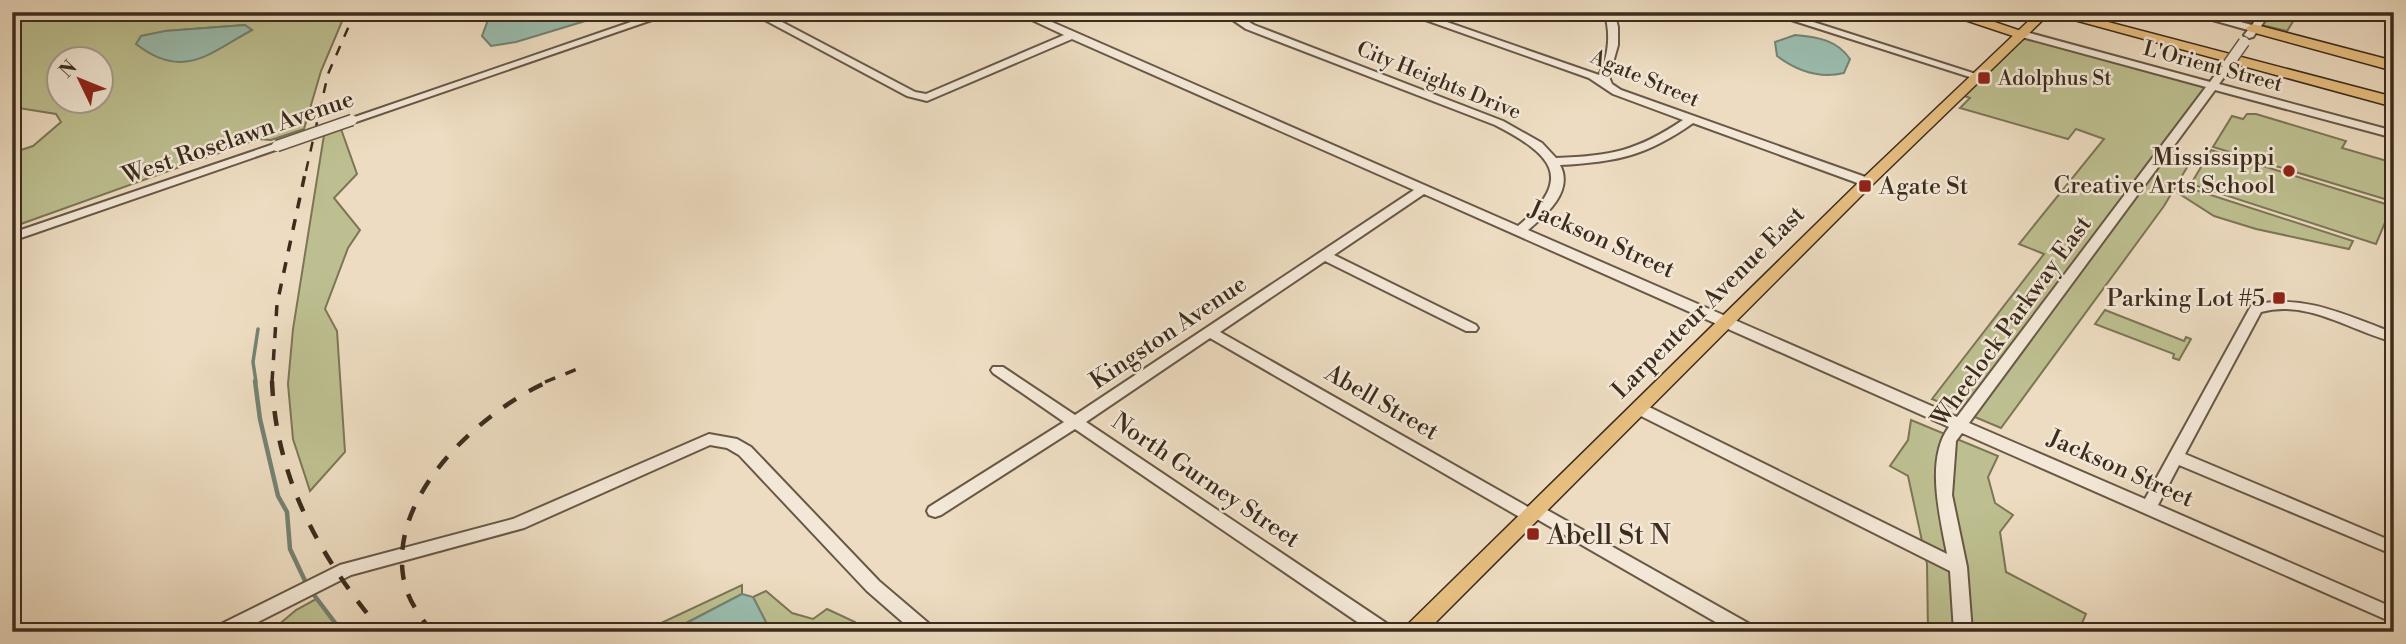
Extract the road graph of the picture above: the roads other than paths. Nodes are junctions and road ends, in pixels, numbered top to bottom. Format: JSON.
{"nodes":[{"id":1,"x":670,"y":12,"type":"edge"},
{"id":2,"x":755,"y":12,"type":"edge"},
{"id":3,"x":1020,"y":12,"type":"edge"},
{"id":4,"x":1226,"y":12,"type":"edge"},
{"id":5,"x":1408,"y":12,"type":"edge"},
{"id":6,"x":1609,"y":12,"type":"edge"},
{"id":7,"x":1771,"y":12,"type":"edge"},
{"id":8,"x":1948,"y":12,"type":"edge"},
{"id":9,"x":2045,"y":12,"type":"edge"},
{"id":10,"x":2052,"y":12,"type":"edge"},
{"id":11,"x":2083,"y":12,"type":"edge"},
{"id":12,"x":2189,"y":12,"type":"edge"},
{"id":13,"x":2266,"y":12,"type":"edge"},
{"id":14,"x":2028,"y":28,"type":"junction"},
{"id":15,"x":1072,"y":35,"type":"junction"},
{"id":16,"x":2248,"y":37,"type":"junction"},
{"id":17,"x":2394,"y":66,"type":"edge"},
{"id":18,"x":1977,"y":76,"type":"junction"},
{"id":19,"x":1606,"y":84,"type":"junction"},
{"id":20,"x":2213,"y":86,"type":"junction"},
{"id":21,"x":2394,"y":93,"type":"edge"},
{"id":22,"x":2394,"y":102,"type":"edge"},
{"id":23,"x":1691,"y":118,"type":"junction"},
{"id":24,"x":2394,"y":135,"type":"edge"},
{"id":25,"x":1552,"y":162,"type":"junction"},
{"id":26,"x":1867,"y":182,"type":"junction"},
{"id":27,"x":1424,"y":189,"type":"junction"},
{"id":28,"x":1520,"y":231,"type":"junction"},
{"id":29,"x":12,"y":237,"type":"edge"},
{"id":30,"x":1324,"y":255,"type":"junction"},
{"id":31,"x":1726,"y":320,"type":"junction"},
{"id":32,"x":1471,"y":327,"type":"dead end"},
{"id":33,"x":1210,"y":332,"type":"junction"},
{"id":34,"x":2394,"y":338,"type":"edge"},
{"id":35,"x":998,"y":370,"type":"dead end"},
{"id":36,"x":1638,"y":408,"type":"junction"},
{"id":37,"x":1076,"y":421,"type":"junction"},
{"id":38,"x":1959,"y":424,"type":"junction"},
{"id":39,"x":2176,"y":457,"type":"junction"},
{"id":40,"x":2148,"y":508,"type":"junction"},
{"id":41,"x":935,"y":511,"type":"dead end"},
{"id":42,"x":1532,"y":512,"type":"junction"},
{"id":43,"x":2394,"y":549,"type":"edge"},
{"id":44,"x":1958,"y":567,"type":"junction"},
{"id":45,"x":2394,"y":616,"type":"edge"},
{"id":46,"x":221,"y":632,"type":"edge"},
{"id":47,"x":927,"y":632,"type":"edge"},
{"id":48,"x":1386,"y":632,"type":"edge"},
{"id":49,"x":1411,"y":632,"type":"edge"},
{"id":50,"x":1749,"y":632,"type":"edge"},
{"id":51,"x":1963,"y":632,"type":"edge"}],
"edges":[{"from":1,"to":29,"type":"street","name":"West Roselawn Avenue","bridge":true},
{"from":2,"to":15,"type":"street"},
{"from":3,"to":15,"type":"street","name":"Jackson Street"},
{"from":4,"to":25,"type":"street","name":"City Heights Drive"},
{"from":5,"to":19,"type":"street","name":"Agate Street"},
{"from":6,"to":19,"type":"street"},
{"from":7,"to":18,"type":"street"},
{"from":8,"to":14,"type":"highway"},
{"from":9,"to":14,"type":"main road","name":"Larpenteur Avenue East"},
{"from":10,"to":22,"type":"highway"},
{"from":11,"to":21,"type":"highway"},
{"from":12,"to":16,"type":"street"},
{"from":13,"to":16,"type":"street","name":"Wheelock Parkway East"},
{"from":14,"to":18,"type":"main road","name":"Larpenteur Avenue East"},
{"from":14,"to":20,"type":"street","name":"L'Orient Street"},
{"from":15,"to":27,"type":"street","name":"Jackson Street"},
{"from":16,"to":17,"type":"highway"},
{"from":16,"to":20,"type":"street","name":"Wheelock Parkway East","bridge":true},
{"from":18,"to":26,"type":"main road","name":"Larpenteur Avenue East"},
{"from":19,"to":23,"type":"street","name":"Agate Street"},
{"from":20,"to":24,"type":"street","name":"L'Orient Street"},
{"from":20,"to":38,"type":"street","name":"Wheelock Parkway East"},
{"from":23,"to":25,"type":"street"},
{"from":23,"to":26,"type":"street","name":"Agate Street"},
{"from":25,"to":28,"type":"street"},
{"from":26,"to":31,"type":"main road","name":"Larpenteur Avenue East"},
{"from":27,"to":28,"type":"street","name":"Jackson Street"},
{"from":27,"to":30,"type":"street","name":"Kingston Avenue"},
{"from":28,"to":31,"type":"street","name":"Jackson Street"},
{"from":30,"to":32,"type":"street"},
{"from":30,"to":33,"type":"street","name":"Kingston Avenue"},
{"from":31,"to":36,"type":"main road","name":"Larpenteur Avenue East"},
{"from":31,"to":38,"type":"street","name":"Jackson Street"},
{"from":33,"to":37,"type":"street","name":"Kingston Avenue"},
{"from":33,"to":42,"type":"street","name":"Abell Street"},
{"from":34,"to":39,"type":"street"},
{"from":35,"to":37,"type":"street","name":"North Gurney Street"},
{"from":36,"to":42,"type":"main road","name":"Larpenteur Avenue East"},
{"from":36,"to":44,"type":"street"},
{"from":37,"to":41,"type":"street","name":"Kingston Avenue"},
{"from":37,"to":48,"type":"street","name":"North Gurney Street"},
{"from":38,"to":40,"type":"street","name":"Jackson Street"},
{"from":38,"to":44,"type":"street","name":"Wheelock Parkway East"},
{"from":39,"to":40,"type":"street"},
{"from":39,"to":43,"type":"street"},
{"from":40,"to":45,"type":"street","name":"Jackson Street"},
{"from":42,"to":49,"type":"main road","name":"Larpenteur Avenue East"},
{"from":42,"to":50,"type":"street","name":"Abell Street"},
{"from":44,"to":51,"type":"street","name":"Wheelock Parkway East"},
{"from":46,"to":47,"type":"street"}]}
